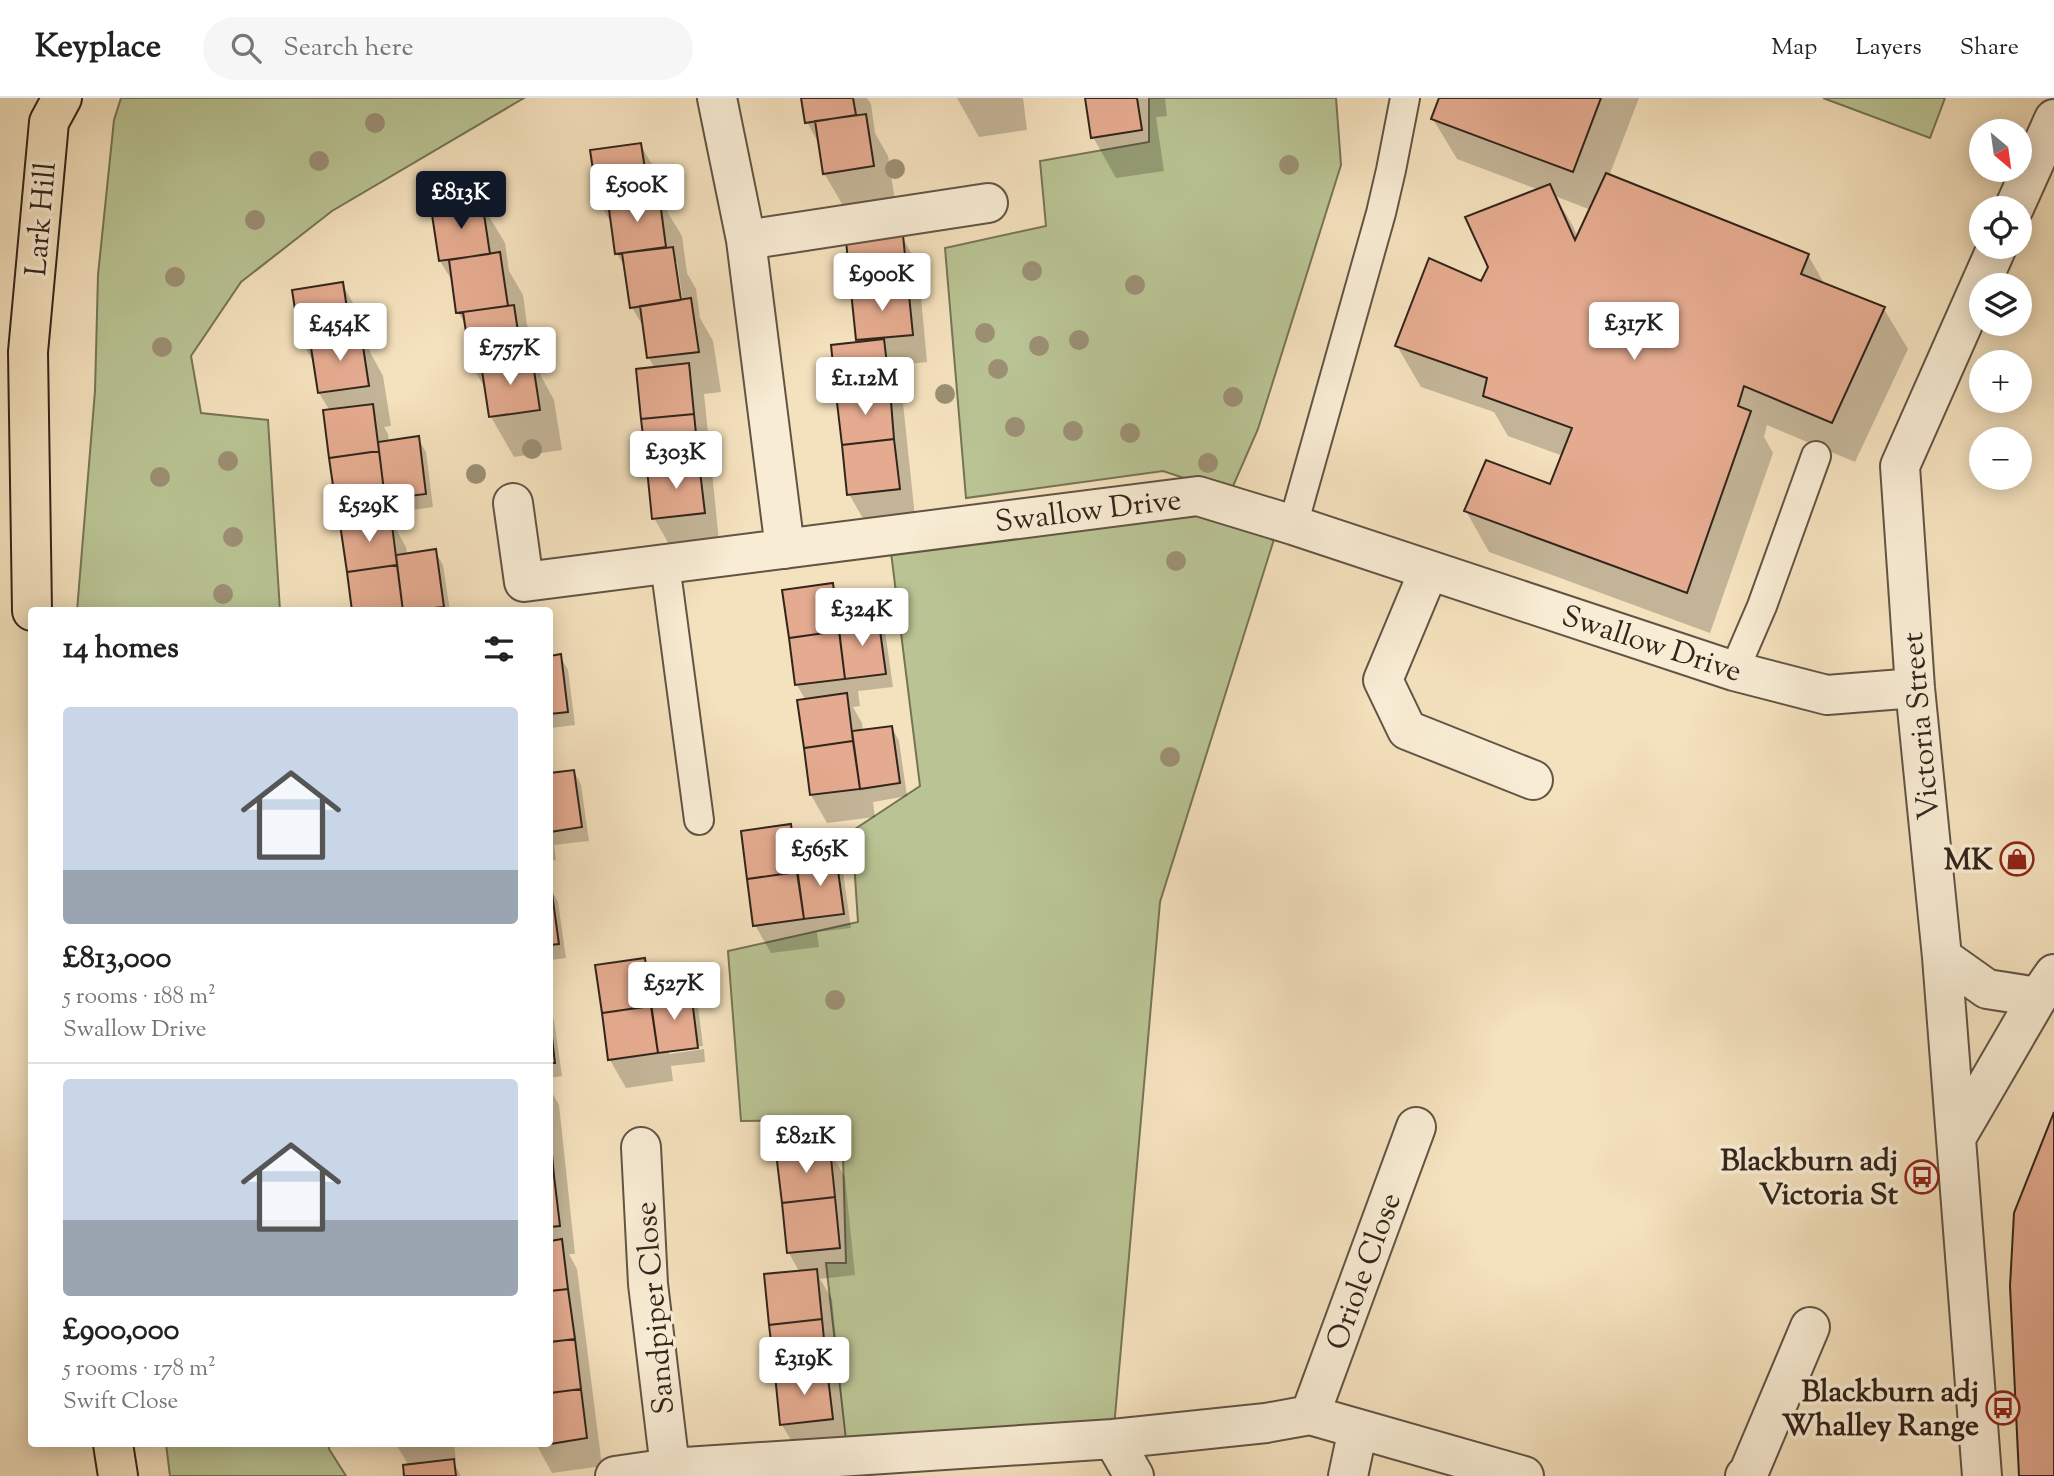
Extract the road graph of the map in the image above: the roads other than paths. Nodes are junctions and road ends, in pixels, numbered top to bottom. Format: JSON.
{"nodes":[{"id":1,"x":716,"y":98,"type":"edge"},
{"id":2,"x":1405,"y":98,"type":"edge"},
{"id":3,"x":49,"y":106,"type":"edge"},
{"id":4,"x":2054,"y":119,"type":"edge"},
{"id":5,"x":2019,"y":196,"type":"edge"},
{"id":6,"x":988,"y":203,"type":"dead end"},
{"id":7,"x":746,"y":240,"type":"junction"},
{"id":8,"x":1992,"y":259,"type":"edge"},
{"id":9,"x":1816,"y":456,"type":"dead end"},
{"id":10,"x":513,"y":503,"type":"dead end"},
{"id":11,"x":1293,"y":525,"type":"junction"},
{"id":12,"x":785,"y":549,"type":"junction"},
{"id":13,"x":665,"y":564,"type":"junction"},
{"id":14,"x":1429,"y":570,"type":"junction"},
{"id":15,"x":32,"y":607,"type":"edge"},
{"id":16,"x":1734,"y":671,"type":"junction"},
{"id":17,"x":1914,"y":688,"type":"junction"},
{"id":18,"x":1533,"y":780,"type":"dead end"},
{"id":19,"x":699,"y":820,"type":"dead end"},
{"id":20,"x":1942,"y":957,"type":"junction"},
{"id":21,"x":2046,"y":985,"type":"edge"},
{"id":22,"x":1416,"y":1127,"type":"dead end"},
{"id":23,"x":1956,"y":1138,"type":"junction"},
{"id":24,"x":641,"y":1147,"type":"dead end"},
{"id":25,"x":1810,"y":1327,"type":"dead end"},
{"id":26,"x":1310,"y":1415,"type":"junction"},
{"id":27,"x":1357,"y":1429,"type":"junction"},
{"id":28,"x":1113,"y":1439,"type":"junction"},
{"id":29,"x":113,"y":1447,"type":"edge"},
{"id":30,"x":670,"y":1468,"type":"junction"},
{"id":31,"x":118,"y":1476,"type":"edge"},
{"id":32,"x":615,"y":1476,"type":"edge"},
{"id":33,"x":1134,"y":1476,"type":"edge"},
{"id":34,"x":1348,"y":1476,"type":"edge"},
{"id":35,"x":1524,"y":1476,"type":"edge"},
{"id":36,"x":1745,"y":1476,"type":"edge"},
{"id":37,"x":1982,"y":1476,"type":"edge"}],
"edges":[{"from":1,"to":7,"type":"street"},
{"from":2,"to":11,"type":"lane"},
{"from":3,"to":15,"type":"highway","name":"Lark Hill"},
{"from":4,"to":5,"type":"street"},
{"from":6,"to":7,"type":"street"},
{"from":7,"to":12,"type":"street"},
{"from":8,"to":17,"type":"street","name":"Victoria Street"},
{"from":9,"to":16,"type":"lane"},
{"from":10,"to":13,"type":"street","name":"Swallow Drive"},
{"from":11,"to":12,"type":"street","name":"Swallow Drive"},
{"from":11,"to":14,"type":"street","name":"Swallow Drive"},
{"from":12,"to":13,"type":"street","name":"Swallow Drive"},
{"from":13,"to":19,"type":"lane"},
{"from":14,"to":16,"type":"street","name":"Swallow Drive"},
{"from":14,"to":18,"type":"street"},
{"from":16,"to":17,"type":"street","name":"Swallow Drive"},
{"from":17,"to":20,"type":"street","name":"Victoria Street"},
{"from":20,"to":21,"type":"street"},
{"from":20,"to":23,"type":"street","name":"Victoria Street"},
{"from":21,"to":23,"type":"street"},
{"from":22,"to":26,"type":"street","name":"Oriole Close"},
{"from":23,"to":37,"type":"street","name":"Victoria Street"},
{"from":24,"to":30,"type":"street","name":"Sandpiper Close"},
{"from":25,"to":36,"type":"street"},
{"from":26,"to":27,"type":"street"},
{"from":26,"to":28,"type":"street"},
{"from":27,"to":34,"type":"street"},
{"from":27,"to":35,"type":"street"},
{"from":28,"to":30,"type":"street"},
{"from":28,"to":33,"type":"street"},
{"from":29,"to":31,"type":"highway"},
{"from":30,"to":32,"type":"street"}]}
